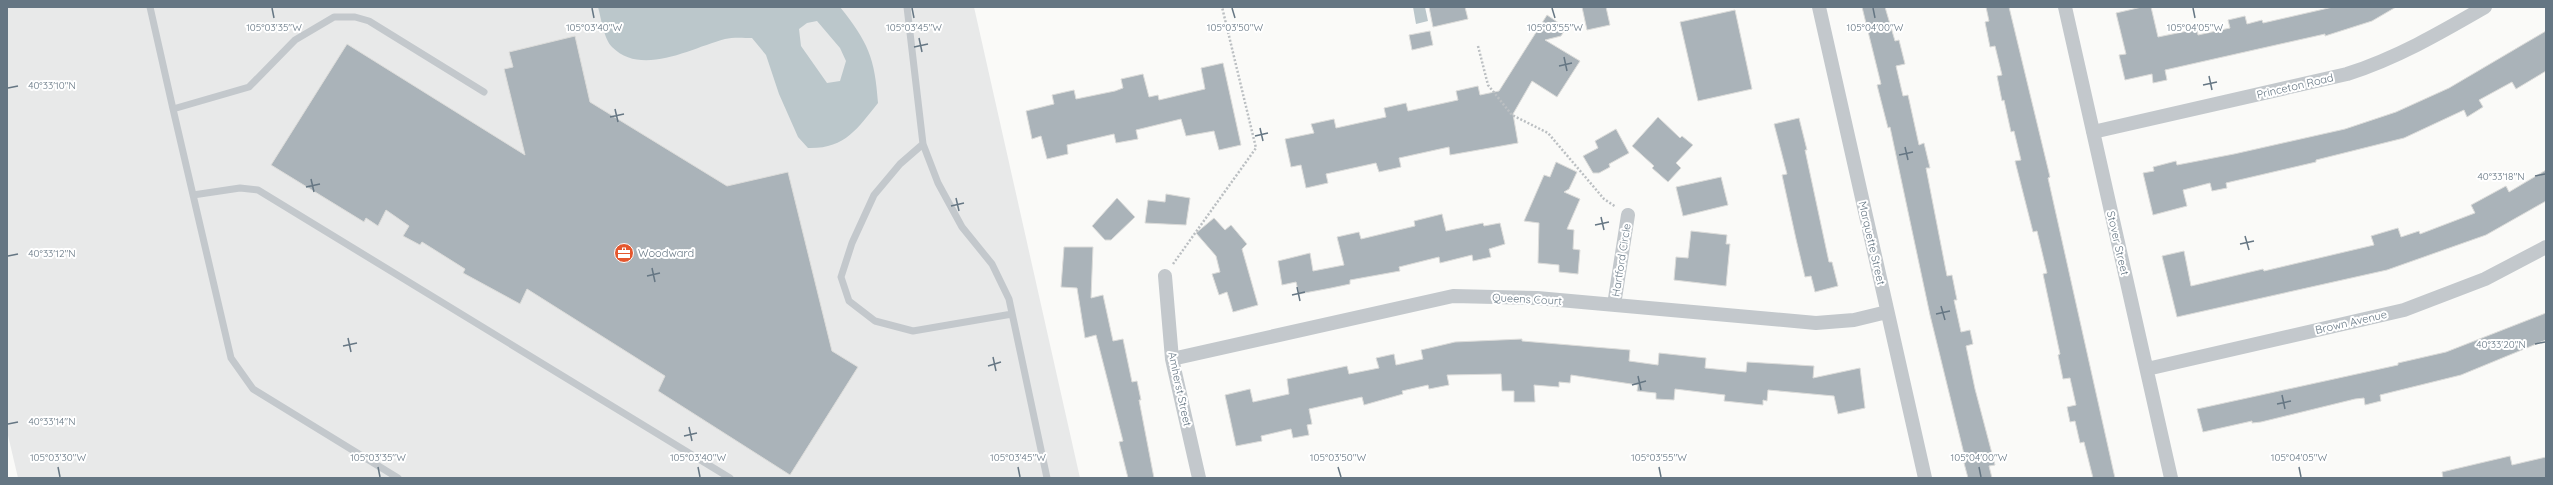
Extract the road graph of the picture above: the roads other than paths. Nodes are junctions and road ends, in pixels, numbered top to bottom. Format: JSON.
{"nodes":[{"id":1,"x":150,"y":7,"type":"edge"},
{"id":2,"x":907,"y":7,"type":"edge"},
{"id":3,"x":1819,"y":7,"type":"edge"},
{"id":4,"x":2065,"y":7,"type":"edge"},
{"id":5,"x":2485,"y":7,"type":"edge"},
{"id":6,"x":484,"y":92,"type":"dead end"},
{"id":7,"x":174,"y":109,"type":"junction"},
{"id":8,"x":2093,"y":132,"type":"junction"},
{"id":9,"x":923,"y":144,"type":"junction"},
{"id":10,"x":193,"y":196,"type":"junction"},
{"id":11,"x":1628,"y":215,"type":"road end"},
{"id":12,"x":2546,"y":247,"type":"edge"},
{"id":13,"x":1165,"y":276,"type":"road end"},
{"id":14,"x":1614,"y":305,"type":"junction"},
{"id":15,"x":1887,"y":312,"type":"junction"},
{"id":16,"x":1012,"y":314,"type":"junction"},
{"id":17,"x":1172,"y":359,"type":"junction"},
{"id":18,"x":2147,"y":369,"type":"junction"},
{"id":19,"x":398,"y":478,"type":"edge"},
{"id":20,"x":730,"y":478,"type":"edge"},
{"id":21,"x":1047,"y":478,"type":"edge"},
{"id":22,"x":1199,"y":478,"type":"edge"},
{"id":23,"x":1925,"y":478,"type":"edge"},
{"id":24,"x":2171,"y":478,"type":"edge"}],
"edges":[{"from":1,"to":7,"type":"lane"},
{"from":2,"to":9,"type":"lane"},
{"from":3,"to":15,"type":"street","name":"Marquette Street"},
{"from":4,"to":8,"type":"street","name":"Stover Street"},
{"from":5,"to":8,"type":"street","name":"Princeton Road"},
{"from":6,"to":7,"type":"lane"},
{"from":7,"to":10,"type":"lane"},
{"from":8,"to":18,"type":"street","name":"Stover Street"},
{"from":9,"to":16,"type":"lane"},
{"from":9,"to":16,"type":"lane"},
{"from":10,"to":19,"type":"lane"},
{"from":10,"to":20,"type":"lane"},
{"from":11,"to":14,"type":"street","name":"Hartford Circle"},
{"from":12,"to":18,"type":"street","name":"Brown Avenue"},
{"from":13,"to":17,"type":"street","name":"Amherst Street"},
{"from":14,"to":15,"type":"street","name":"Queens Court"},
{"from":14,"to":17,"type":"street","name":"Queens Court"},
{"from":15,"to":23,"type":"street","name":"Marquette Street"},
{"from":16,"to":21,"type":"lane"},
{"from":17,"to":22,"type":"street","name":"Amherst Street"},
{"from":18,"to":24,"type":"street","name":"Stover Street"}]}
